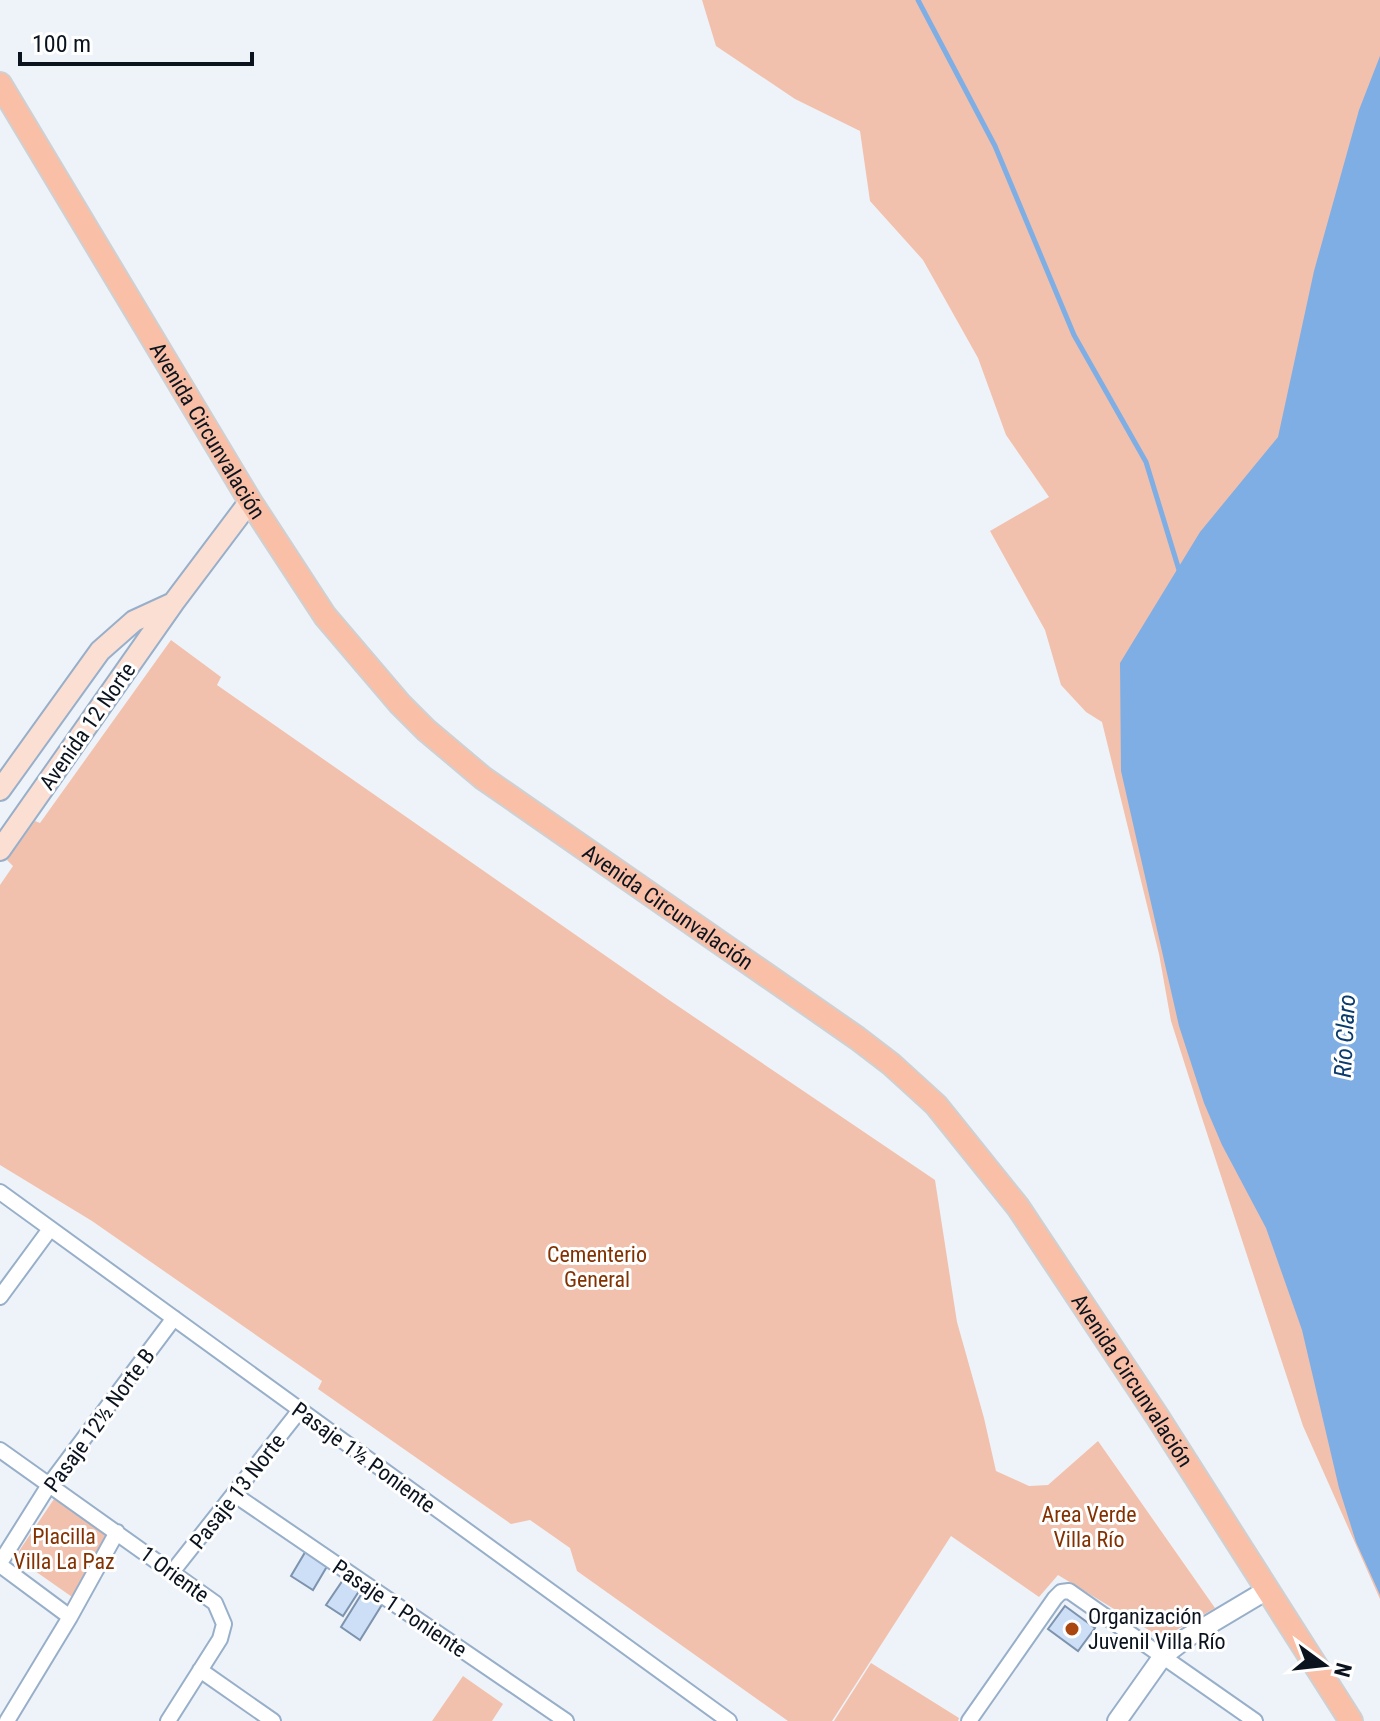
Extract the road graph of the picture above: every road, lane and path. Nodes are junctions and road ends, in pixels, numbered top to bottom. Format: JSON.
{"nodes":[{"id":1,"x":0,"y":84,"type":"edge"},
{"id":2,"x":250,"y":501,"type":"junction"},
{"id":3,"x":174,"y":602,"type":"junction"},
{"id":4,"x":30,"y":747,"type":"junction"},
{"id":5,"x":58,"y":767,"type":"junction"},
{"id":6,"x":0,"y":790,"type":"edge"},
{"id":7,"x":0,"y":850,"type":"edge"},
{"id":8,"x":0,"y":1192,"type":"edge"},
{"id":9,"x":50,"y":1229,"type":"junction"},
{"id":10,"x":0,"y":1297,"type":"edge"},
{"id":11,"x":174,"y":1318,"type":"junction"},
{"id":12,"x":300,"y":1410,"type":"junction"},
{"id":13,"x":0,"y":1450,"type":"edge"},
{"id":14,"x":49,"y":1485,"type":"junction"},
{"id":15,"x":235,"y":1495,"type":"junction"},
{"id":16,"x":117,"y":1532,"type":"junction"},
{"id":17,"x":0,"y":1564,"type":"edge"},
{"id":18,"x":173,"y":1571,"type":"junction"},
{"id":19,"x":1267,"y":1590,"type":"junction"},
{"id":20,"x":70,"y":1617,"type":"junction"},
{"id":21,"x":1163,"y":1656,"type":"junction"},
{"id":22,"x":200,"y":1670,"type":"junction"},
{"id":23,"x":7,"y":1721,"type":"edge"},
{"id":24,"x":168,"y":1721,"type":"edge"},
{"id":25,"x":273,"y":1721,"type":"edge"},
{"id":26,"x":566,"y":1721,"type":"edge"},
{"id":27,"x":729,"y":1721,"type":"edge"},
{"id":28,"x":969,"y":1721,"type":"edge"},
{"id":29,"x":1117,"y":1721,"type":"edge"},
{"id":30,"x":1255,"y":1721,"type":"edge"},
{"id":31,"x":1351,"y":1721,"type":"edge"}],
"edges":[{"from":1,"to":2,"type":"main road","name":"Avenida Circunvalación"},
{"from":2,"to":3,"type":"main road","name":"Avenida 12 Norte"},
{"from":2,"to":19,"type":"main road","name":"Avenida Circunvalación"},
{"from":3,"to":4,"type":"main road","name":"Avenida 12 Norte"},
{"from":3,"to":5,"type":"main road","name":"Avenida 12 Norte"},
{"from":4,"to":5,"type":"main road"},
{"from":4,"to":6,"type":"main road","name":"Avenida 12 Norte"},
{"from":5,"to":7,"type":"main road","name":"Avenida 12 Norte"},
{"from":8,"to":9,"type":"street","name":"Pasaje 1½ Poniente"},
{"from":9,"to":10,"type":"street"},
{"from":9,"to":11,"type":"street","name":"Pasaje 1½ Poniente"},
{"from":11,"to":12,"type":"street","name":"Pasaje 1½ Poniente"},
{"from":11,"to":14,"type":"street","name":"Pasaje 12½ Norte B"},
{"from":12,"to":15,"type":"street","name":"Pasaje 13 Norte"},
{"from":12,"to":27,"type":"street","name":"Pasaje 1½ Poniente"},
{"from":13,"to":14,"type":"street","name":"1 Oriente"},
{"from":14,"to":16,"type":"street","name":"1 Oriente"},
{"from":14,"to":17,"type":"street","name":"Pasaje 12½ Norte B"},
{"from":15,"to":18,"type":"street","name":"Pasaje 13 Norte"},
{"from":15,"to":26,"type":"street","name":"Pasaje 1 Poniente"},
{"from":16,"to":18,"type":"street","name":"1 Oriente"},
{"from":16,"to":20,"type":"street"},
{"from":17,"to":20,"type":"street"},
{"from":18,"to":22,"type":"street","name":"1 Oriente"},
{"from":19,"to":21,"type":"street"},
{"from":19,"to":31,"type":"main road","name":"Avenida Circunvalación"},
{"from":20,"to":23,"type":"street"},
{"from":21,"to":28,"type":"street"},
{"from":21,"to":29,"type":"street"},
{"from":21,"to":30,"type":"street"},
{"from":22,"to":24,"type":"street"},
{"from":22,"to":25,"type":"street"}]}
